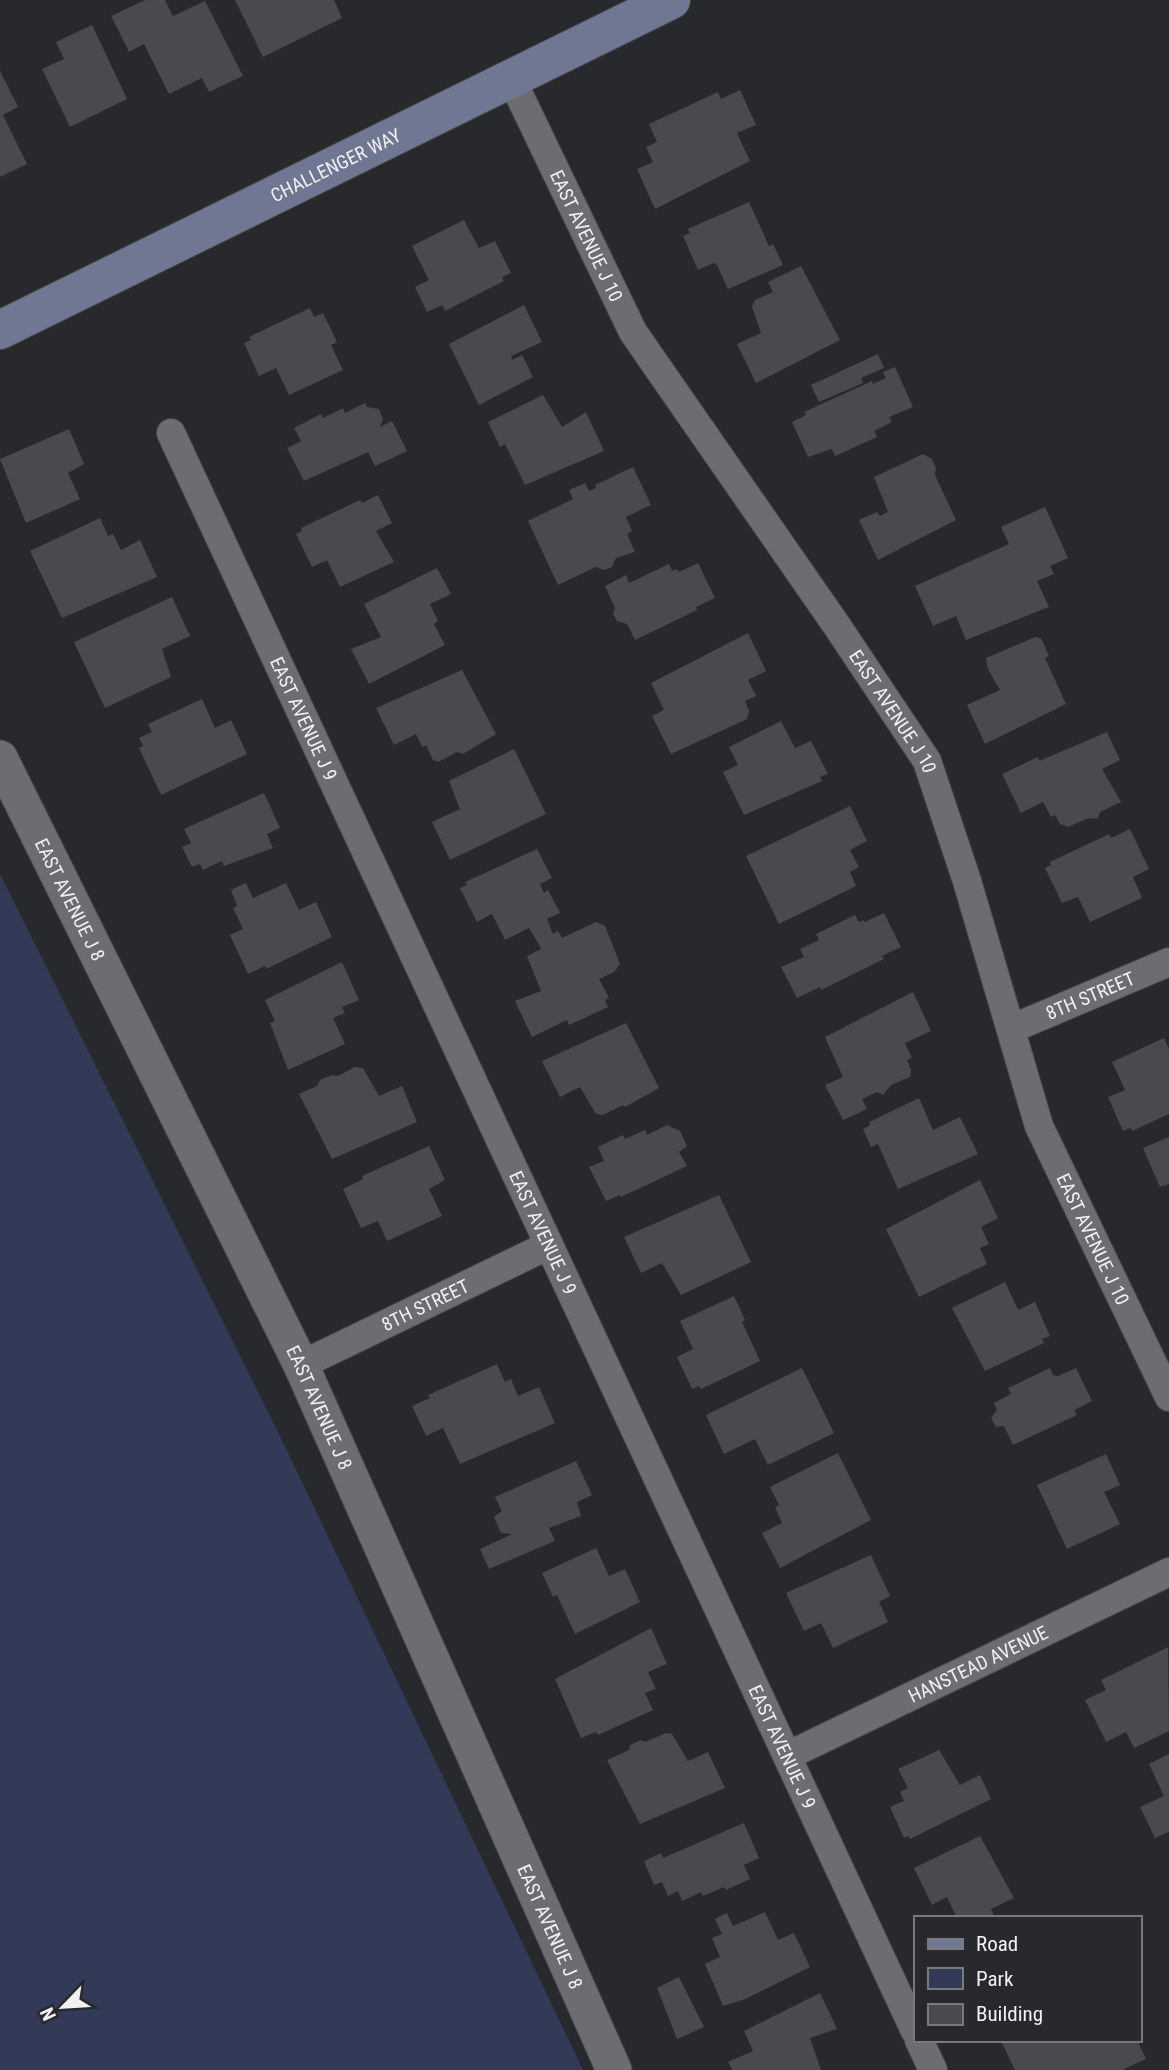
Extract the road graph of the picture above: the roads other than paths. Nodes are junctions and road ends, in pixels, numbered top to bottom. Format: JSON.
{"nodes":[{"id":1,"x":671,"y":0,"type":"edge"},
{"id":2,"x":511,"y":78,"type":"junction"},
{"id":3,"x":0,"y":330,"type":"edge"},
{"id":4,"x":171,"y":433,"type":"dead end"},
{"id":5,"x":0,"y":758,"type":"edge"},
{"id":6,"x":1169,"y":962,"type":"edge"},
{"id":7,"x":1011,"y":1030,"type":"junction"},
{"id":8,"x":550,"y":1245,"type":"junction"},
{"id":9,"x":301,"y":1365,"type":"junction"},
{"id":10,"x":1169,"y":1397,"type":"edge"},
{"id":11,"x":1169,"y":1572,"type":"edge"},
{"id":12,"x":787,"y":1756,"type":"junction"},
{"id":13,"x":914,"y":2029,"type":"edge"},
{"id":14,"x":920,"y":2042,"type":"edge"},
{"id":15,"x":614,"y":2070,"type":"edge"},
{"id":16,"x":933,"y":2070,"type":"edge"}],
"edges":[{"from":1,"to":2,"type":"main road","name":"CHALLENGER WAY"},
{"from":2,"to":3,"type":"main road","name":"CHALLENGER WAY"},
{"from":2,"to":7,"type":"street","name":"EAST AVENUE J 10"},
{"from":4,"to":8,"type":"street","name":"EAST AVENUE J 9"},
{"from":5,"to":9,"type":"street","name":"EAST AVENUE J 8"},
{"from":6,"to":7,"type":"street","name":"8TH STREET"},
{"from":7,"to":10,"type":"street","name":"EAST AVENUE J 10"},
{"from":8,"to":9,"type":"street","name":"8TH STREET"},
{"from":8,"to":12,"type":"street","name":"EAST AVENUE J 9"},
{"from":9,"to":15,"type":"street","name":"EAST AVENUE J 8"},
{"from":11,"to":12,"type":"street","name":"HANSTEAD AVENUE"},
{"from":12,"to":13,"type":"street","name":"EAST AVENUE J 9"},
{"from":14,"to":16,"type":"street"}]}
